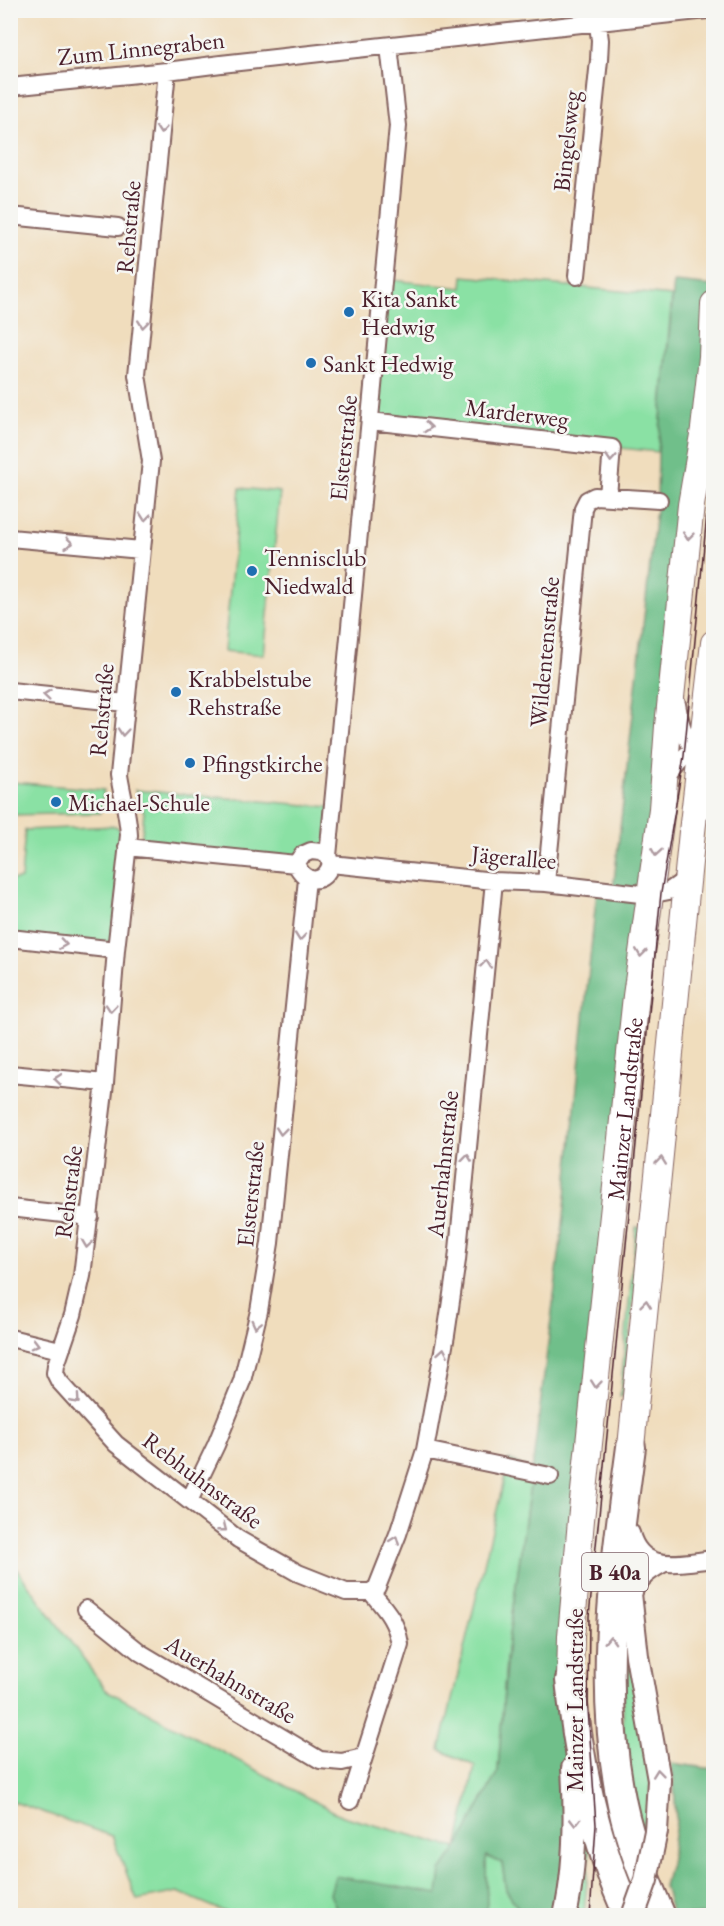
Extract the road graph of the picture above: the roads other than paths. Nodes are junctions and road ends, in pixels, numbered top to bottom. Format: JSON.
{"nodes":[{"id":1,"x":706,"y":10,"type":"edge"},
{"id":2,"x":597,"y":16,"type":"edge"},
{"id":3,"x":389,"y":46,"type":"junction"},
{"id":4,"x":167,"y":71,"type":"junction"},
{"id":5,"x":10,"y":87,"type":"edge"},
{"id":6,"x":10,"y":216,"type":"edge"},
{"id":7,"x":118,"y":227,"type":"tunnel mouth"},
{"id":8,"x":577,"y":276,"type":"dead end"},
{"id":9,"x":714,"y":304,"type":"edge"},
{"id":10,"x":370,"y":421,"type":"junction"},
{"id":11,"x":608,"y":496,"type":"junction"},
{"id":12,"x":659,"y":500,"type":"dead end"},
{"id":13,"x":10,"y":538,"type":"edge"},
{"id":14,"x":141,"y":550,"type":"junction"},
{"id":15,"x":714,"y":643,"type":"edge"},
{"id":16,"x":673,"y":679,"type":"junction"},
{"id":17,"x":10,"y":691,"type":"edge"},
{"id":18,"x":126,"y":703,"type":"junction"},
{"id":19,"x":710,"y":710,"type":"edge"},
{"id":20,"x":705,"y":749,"type":"edge"},
{"id":21,"x":666,"y":780,"type":"junction"},
{"id":22,"x":714,"y":786,"type":"edge"},
{"id":23,"x":692,"y":831,"type":"junction"},
{"id":24,"x":127,"y":847,"type":"junction"},
{"id":25,"x":330,"y":860,"type":"junction"},
{"id":26,"x":296,"y":864,"type":"junction"},
{"id":27,"x":688,"y":877,"type":"junction"},
{"id":28,"x":307,"y":879,"type":"junction"},
{"id":29,"x":494,"y":880,"type":"junction"},
{"id":30,"x":546,"y":883,"type":"junction"},
{"id":31,"x":649,"y":895,"type":"junction"},
{"id":32,"x":10,"y":938,"type":"edge"},
{"id":33,"x":116,"y":950,"type":"junction"},
{"id":34,"x":10,"y":1074,"type":"edge"},
{"id":35,"x":105,"y":1083,"type":"junction"},
{"id":36,"x":10,"y":1208,"type":"edge"},
{"id":37,"x":90,"y":1217,"type":"junction"},
{"id":38,"x":10,"y":1338,"type":"edge"},
{"id":39,"x":60,"y":1350,"type":"junction"},
{"id":40,"x":631,"y":1447,"type":"junction"},
{"id":41,"x":425,"y":1450,"type":"junction"},
{"id":42,"x":550,"y":1476,"type":"dead end"},
{"id":43,"x":189,"y":1501,"type":"junction"},
{"id":44,"x":628,"y":1515,"type":"junction"},
{"id":45,"x":714,"y":1559,"type":"edge"},
{"id":46,"x":663,"y":1564,"type":"junction"},
{"id":47,"x":370,"y":1592,"type":"junction"},
{"id":48,"x":630,"y":1600,"type":"junction"},
{"id":49,"x":86,"y":1609,"type":"dead end"},
{"id":50,"x":570,"y":1680,"type":"junction"},
{"id":51,"x":363,"y":1757,"type":"junction"},
{"id":52,"x":350,"y":1801,"type":"dead end"},
{"id":53,"x":565,"y":1916,"type":"edge"},
{"id":54,"x":631,"y":1916,"type":"edge"},
{"id":55,"x":661,"y":1916,"type":"edge"}],
"edges":[{"from":1,"to":2,"type":"street","name":"Zum Linnegraben"},
{"from":2,"to":3,"type":"street","name":"Zum Linnegraben"},
{"from":2,"to":8,"type":"street","name":"Bingelsweg"},
{"from":3,"to":4,"type":"street","name":"Zum Linnegraben"},
{"from":3,"to":10,"type":"street","name":"Elsterstraße"},
{"from":4,"to":5,"type":"street","name":"Zum Linnegraben"},
{"from":4,"to":14,"type":"street","name":"Rehstraße","one_way":true},
{"from":6,"to":7,"type":"street"},
{"from":9,"to":16,"type":"main road","name":"Mainzer Landstraße","one_way":true},
{"from":10,"to":11,"type":"street","name":"Marderweg","one_way":true},
{"from":10,"to":25,"type":"street","name":"Elsterstraße"},
{"from":11,"to":12,"type":"street","name":"Wildentenstraße"},
{"from":11,"to":30,"type":"street","name":"Wildentenstraße"},
{"from":13,"to":14,"type":"street","one_way":true},
{"from":14,"to":18,"type":"street","name":"Rehstraße"},
{"from":15,"to":19,"type":"main road","name":"Mainzer Landstraße"},
{"from":16,"to":20,"type":"street"},
{"from":16,"to":21,"type":"main road","name":"Mainzer Landstraße"},
{"from":18,"to":17,"type":"street","one_way":true},
{"from":18,"to":24,"type":"street","name":"Rehstraße","one_way":true},
{"from":19,"to":20,"type":"main road","name":"Mainzer Landstraße"},
{"from":20,"to":21,"type":"street"},
{"from":20,"to":23,"type":"main road","name":"Mainzer Landstraße"},
{"from":21,"to":31,"type":"main road","name":"Mainzer Landstraße","one_way":true},
{"from":22,"to":23,"type":"street"},
{"from":23,"to":27,"type":"main road","name":"Mainzer Landstraße"},
{"from":24,"to":26,"type":"street"},
{"from":24,"to":33,"type":"street","name":"Rehstraße"},
{"from":25,"to":26,"type":"street","name":"Jägerallee"},
{"from":25,"to":28,"type":"street"},
{"from":25,"to":29,"type":"street","name":"Jägerallee"},
{"from":26,"to":28,"type":"street"},
{"from":27,"to":31,"type":"street","name":"Jägerallee"},
{"from":40,"to":27,"type":"main road","name":"Mainzer Landstraße","one_way":true},
{"from":28,"to":43,"type":"street","name":"Elsterstraße","one_way":true},
{"from":29,"to":30,"type":"street","name":"Jägerallee"},
{"from":41,"to":29,"type":"street","name":"Auerhahnstraße","one_way":true},
{"from":30,"to":31,"type":"street","name":"Jägerallee"},
{"from":31,"to":50,"type":"main road","name":"Mainzer Landstraße","one_way":true},
{"from":32,"to":33,"type":"street","one_way":true},
{"from":33,"to":35,"type":"street","name":"Rehstraße","one_way":true},
{"from":35,"to":34,"type":"street","one_way":true},
{"from":35,"to":37,"type":"street","name":"Rehstraße"},
{"from":36,"to":37,"type":"street"},
{"from":37,"to":39,"type":"street","name":"Rehstraße","one_way":true},
{"from":38,"to":39,"type":"street","one_way":true},
{"from":39,"to":43,"type":"street","name":"Rebhuhnstraße","one_way":true},
{"from":40,"to":44,"type":"main road","name":"Mainzer Landstraße"},
{"from":55,"to":40,"type":"highway","number":"B 40a","one_way":true},
{"from":41,"to":42,"type":"street"},
{"from":47,"to":41,"type":"street","name":"Auerhahnstraße","one_way":true},
{"from":43,"to":47,"type":"street","name":"Rebhuhnstraße","one_way":true},
{"from":44,"to":46,"type":"street"},
{"from":44,"to":48,"type":"main road","name":"Mainzer Landstraße"},
{"from":45,"to":46,"type":"street"},
{"from":46,"to":48,"type":"street"},
{"from":47,"to":51,"type":"street"},
{"from":54,"to":48,"type":"main road","name":"Mainzer Landstraße","one_way":true,"bridge":true},
{"from":49,"to":51,"type":"street","name":"Auerhahnstraße"},
{"from":50,"to":53,"type":"main road","name":"Mainzer Landstraße","one_way":true},
{"from":50,"to":54,"type":"highway"},
{"from":51,"to":52,"type":"street"}]}
